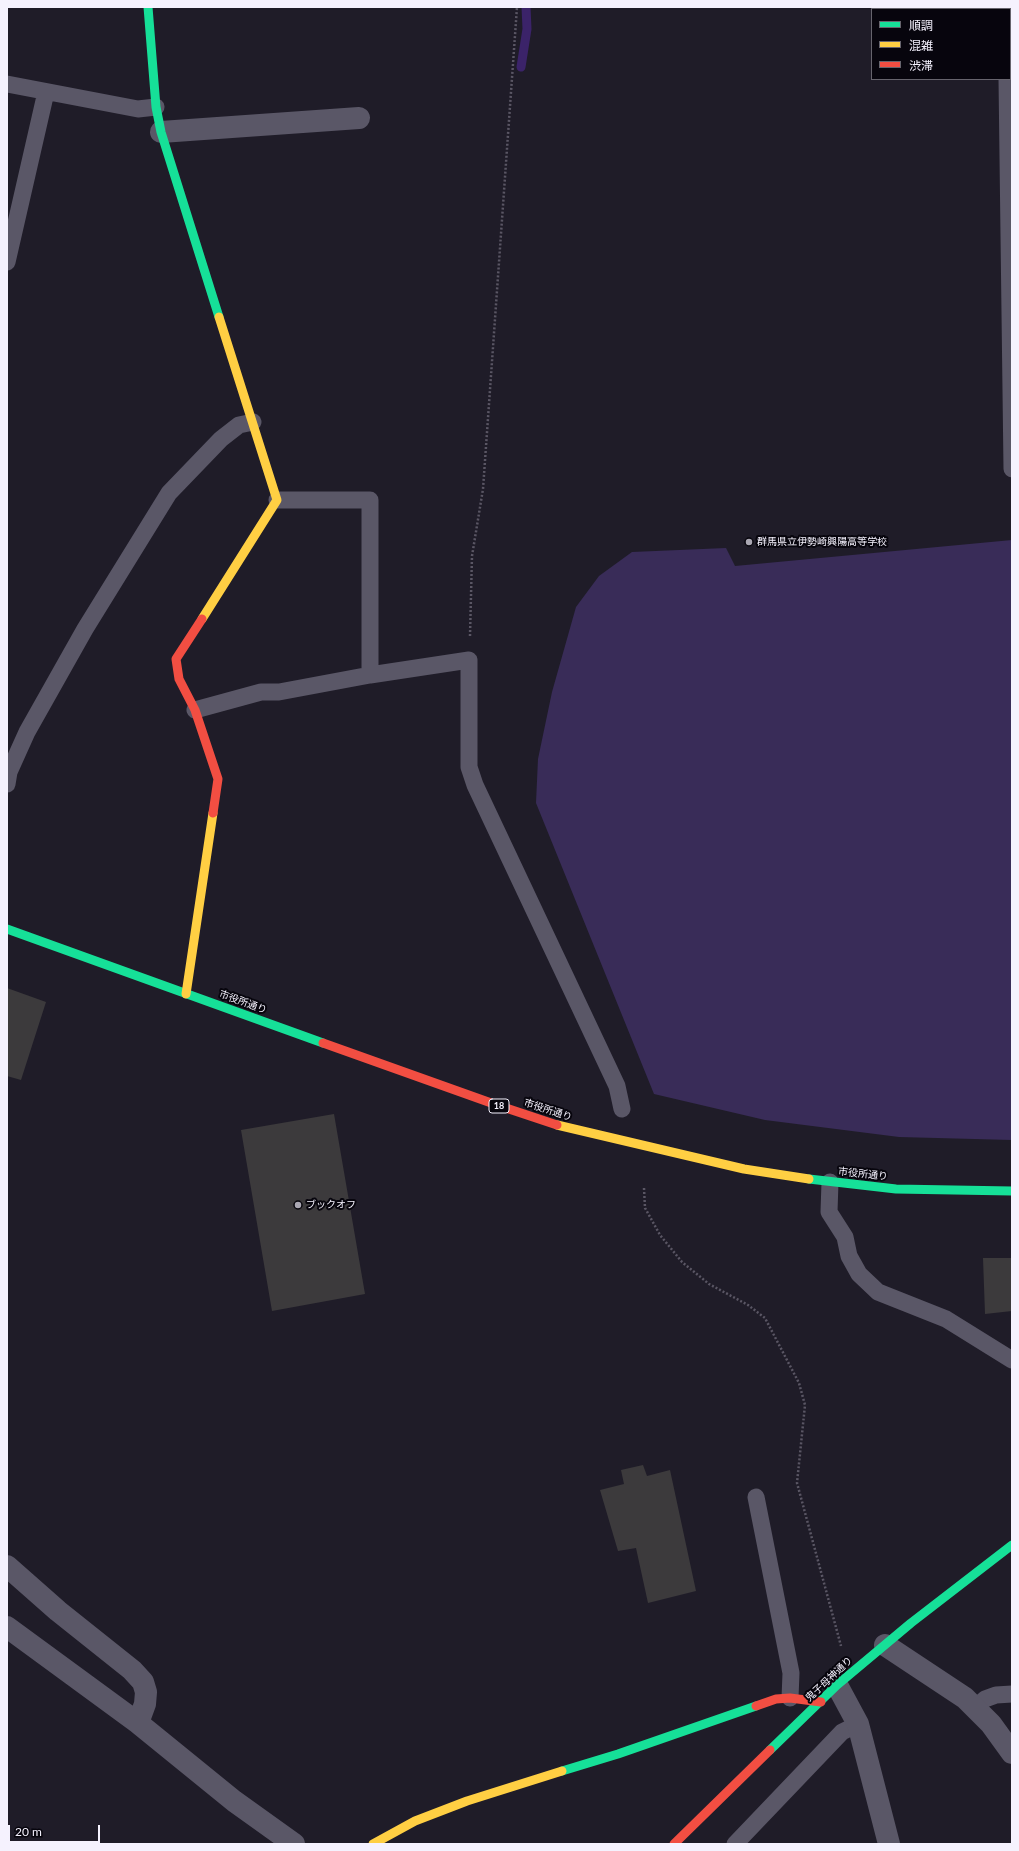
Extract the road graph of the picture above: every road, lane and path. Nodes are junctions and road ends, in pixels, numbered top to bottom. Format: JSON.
{"nodes":[{"id":1,"x":148,"y":7,"type":"edge"},
{"id":2,"x":517,"y":7,"type":"edge"},
{"id":3,"x":1007,"y":80,"type":"edge"},
{"id":4,"x":7,"y":84,"type":"edge"},
{"id":5,"x":46,"y":92,"type":"junction"},
{"id":6,"x":156,"y":107,"type":"junction"},
{"id":7,"x":359,"y":118,"type":"dead end"},
{"id":8,"x":161,"y":132,"type":"junction"},
{"id":9,"x":7,"y":262,"type":"edge"},
{"id":10,"x":253,"y":422,"type":"junction"},
{"id":11,"x":1012,"y":469,"type":"edge"},
{"id":12,"x":277,"y":500,"type":"junction"},
{"id":13,"x":469,"y":660,"type":"junction"},
{"id":14,"x":370,"y":675,"type":"junction"},
{"id":15,"x":195,"y":710,"type":"junction"},
{"id":16,"x":7,"y":784,"type":"edge"},
{"id":17,"x":7,"y":929,"type":"edge"},
{"id":18,"x":186,"y":994,"type":"junction"},
{"id":19,"x":622,"y":1109,"type":"dead end"},
{"id":20,"x":830,"y":1182,"type":"junction"},
{"id":21,"x":644,"y":1188,"type":"dead end"},
{"id":22,"x":1012,"y":1192,"type":"edge"},
{"id":23,"x":1012,"y":1360,"type":"edge"},
{"id":24,"x":756,"y":1497,"type":"dead end"},
{"id":25,"x":1012,"y":1545,"type":"edge"},
{"id":26,"x":7,"y":1566,"type":"edge"},
{"id":27,"x":7,"y":1627,"type":"edge"},
{"id":28,"x":885,"y":1645,"type":"junction"},
{"id":29,"x":842,"y":1652,"type":"dead end"},
{"id":30,"x":837,"y":1685,"type":"junction"},
{"id":31,"x":1012,"y":1694,"type":"edge"},
{"id":32,"x":790,"y":1698,"type":"junction"},
{"id":33,"x":821,"y":1702,"type":"junction"},
{"id":34,"x":976,"y":1707,"type":"junction"},
{"id":35,"x":138,"y":1723,"type":"junction"},
{"id":36,"x":858,"y":1724,"type":"junction"},
{"id":37,"x":1012,"y":1753,"type":"edge"},
{"id":38,"x":294,"y":1844,"type":"edge"},
{"id":39,"x":373,"y":1844,"type":"edge"},
{"id":40,"x":674,"y":1844,"type":"edge"},
{"id":41,"x":735,"y":1844,"type":"edge"},
{"id":42,"x":889,"y":1844,"type":"edge"}],
"edges":[{"from":1,"to":6,"type":"street"},
{"from":2,"to":13,"type":"path"},
{"from":3,"to":11,"type":"lane"},
{"from":4,"to":5,"type":"lane"},
{"from":5,"to":6,"type":"lane"},
{"from":5,"to":9,"type":"lane"},
{"from":6,"to":8,"type":"street"},
{"from":7,"to":8,"type":"street"},
{"from":8,"to":10,"type":"street"},
{"from":10,"to":12,"type":"street"},
{"from":10,"to":16,"type":"lane"},
{"from":12,"to":14,"type":"lane"},
{"from":12,"to":15,"type":"street"},
{"from":13,"to":14,"type":"lane"},
{"from":13,"to":19,"type":"lane"},
{"from":14,"to":15,"type":"lane"},
{"from":15,"to":18,"type":"street"},
{"from":17,"to":18,"type":"street","name":"市役所通り","number":"18"},
{"from":18,"to":20,"type":"street","name":"市役所通り","number":"18"},
{"from":20,"to":22,"type":"street","name":"市役所通り","number":"18"},
{"from":20,"to":23,"type":"lane"},
{"from":21,"to":29,"type":"path"},
{"from":24,"to":32,"type":"lane"},
{"from":25,"to":28,"type":"street","name":"鬼子母神通り"},
{"from":26,"to":35,"type":"street"},
{"from":27,"to":35,"type":"street"},
{"from":28,"to":30,"type":"street","name":"鬼子母神通り"},
{"from":28,"to":34,"type":"street"},
{"from":30,"to":33,"type":"street","name":"鬼子母神通り"},
{"from":30,"to":36,"type":"street"},
{"from":31,"to":34,"type":"lane"},
{"from":32,"to":33,"type":"street"},
{"from":32,"to":39,"type":"street"},
{"from":33,"to":40,"type":"street","name":"鬼子母神通り"},
{"from":34,"to":37,"type":"street"},
{"from":35,"to":38,"type":"street"},
{"from":36,"to":41,"type":"lane"},
{"from":36,"to":42,"type":"street"}]}
